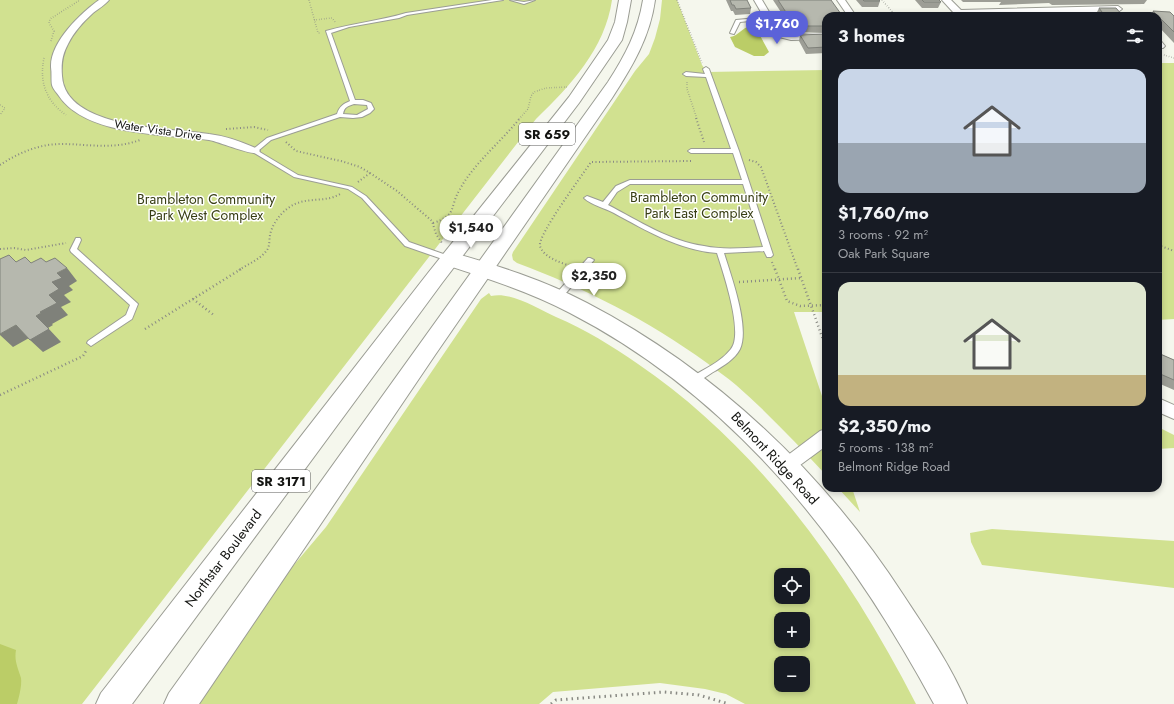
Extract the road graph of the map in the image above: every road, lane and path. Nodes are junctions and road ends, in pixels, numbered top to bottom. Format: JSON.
{"nodes":[{"id":1,"x":105,"y":0,"type":"edge"},
{"id":2,"x":309,"y":0,"type":"edge"},
{"id":3,"x":501,"y":0,"type":"edge"},
{"id":4,"x":512,"y":0,"type":"edge"},
{"id":5,"x":533,"y":0,"type":"edge"},
{"id":6,"x":625,"y":0,"type":"edge"},
{"id":7,"x":649,"y":0,"type":"edge"},
{"id":8,"x":677,"y":0,"type":"edge"},
{"id":9,"x":758,"y":0,"type":"edge"},
{"id":10,"x":841,"y":0,"type":"edge"},
{"id":11,"x":882,"y":0,"type":"edge"},
{"id":12,"x":946,"y":0,"type":"edge"},
{"id":13,"x":1107,"y":0,"type":"edge"},
{"id":14,"x":1031,"y":4,"type":"dead end"},
{"id":15,"x":1039,"y":11,"type":"junction"},
{"id":16,"x":849,"y":12,"type":"edge"},
{"id":17,"x":892,"y":12,"type":"edge"},
{"id":18,"x":953,"y":12,"type":"edge"},
{"id":19,"x":1018,"y":12,"type":"edge"},
{"id":20,"x":768,"y":18,"type":"junction"},
{"id":21,"x":314,"y":20,"type":"junction"},
{"id":22,"x":731,"y":21,"type":"dead end"},
{"id":23,"x":738,"y":21,"type":"junction"},
{"id":24,"x":341,"y":28,"type":"junction"},
{"id":25,"x":328,"y":32,"type":"junction"},
{"id":26,"x":732,"y":33,"type":"dead end"},
{"id":27,"x":822,"y":36,"type":"edge"},
{"id":28,"x":704,"y":67,"type":"joint"},
{"id":29,"x":687,"y":76,"type":"joint"},
{"id":30,"x":708,"y":76,"type":"junction"},
{"id":31,"x":570,"y":85,"type":"dead end"},
{"id":32,"x":353,"y":102,"type":"junction"},
{"id":33,"x":0,"y":105,"type":"edge"},
{"id":34,"x":0,"y":115,"type":"edge"},
{"id":35,"x":340,"y":115,"type":"junction"},
{"id":36,"x":141,"y":140,"type":"dead end"},
{"id":37,"x":706,"y":148,"type":"dead end"},
{"id":38,"x":254,"y":151,"type":"junction"},
{"id":39,"x":691,"y":151,"type":"dead end"},
{"id":40,"x":736,"y":151,"type":"junction"},
{"id":41,"x":745,"y":161,"type":"dead end"},
{"id":42,"x":0,"y":165,"type":"edge"},
{"id":43,"x":370,"y":173,"type":"dead end"},
{"id":44,"x":746,"y":182,"type":"junction"},
{"id":45,"x":350,"y":188,"type":"junction"},
{"id":46,"x":587,"y":198,"type":"dead end"},
{"id":47,"x":604,"y":206,"type":"junction"},
{"id":48,"x":433,"y":223,"type":"dead end"},
{"id":49,"x":78,"y":240,"type":"joint"},
{"id":50,"x":1162,"y":246,"type":"edge"},
{"id":51,"x":0,"y":249,"type":"edge"},
{"id":52,"x":720,"y":250,"type":"junction"},
{"id":53,"x":1174,"y":251,"type":"edge"},
{"id":54,"x":768,"y":252,"type":"junction"},
{"id":55,"x":450,"y":259,"type":"junction"},
{"id":56,"x":590,"y":260,"type":"dead end"},
{"id":57,"x":483,"y":270,"type":"junction"},
{"id":58,"x":801,"y":278,"type":"junction"},
{"id":59,"x":778,"y":280,"type":"junction"},
{"id":60,"x":729,"y":282,"type":"junction"},
{"id":61,"x":557,"y":298,"type":"junction"},
{"id":62,"x":193,"y":299,"type":"junction"},
{"id":63,"x":811,"y":305,"type":"junction"},
{"id":64,"x":822,"y":305,"type":"edge"},
{"id":65,"x":216,"y":316,"type":"dead end"},
{"id":66,"x":145,"y":329,"type":"dead end"},
{"id":67,"x":822,"y":337,"type":"edge"},
{"id":68,"x":91,"y":343,"type":"joint"},
{"id":69,"x":693,"y":380,"type":"junction"},
{"id":70,"x":0,"y":394,"type":"edge"},
{"id":71,"x":1162,"y":407,"type":"edge"},
{"id":72,"x":1174,"y":412,"type":"edge"},
{"id":73,"x":822,"y":439,"type":"edge"},
{"id":74,"x":786,"y":466,"type":"junction"},
{"id":75,"x":112,"y":704,"type":"edge"},
{"id":76,"x":180,"y":704,"type":"edge"},
{"id":77,"x":551,"y":704,"type":"edge"},
{"id":78,"x":729,"y":704,"type":"edge"},
{"id":79,"x":950,"y":704,"type":"edge"}],
"edges":[{"from":1,"to":38,"type":"street","name":"Water Vista Drive"},
{"from":2,"to":21,"type":"path"},
{"from":3,"to":24,"type":"lane"},
{"from":4,"to":5,"type":"lane"},
{"from":6,"to":55,"type":"main road","number":"SR 659"},
{"from":7,"to":57,"type":"main road","number":"SR 659"},
{"from":8,"to":28,"type":"path"},
{"from":9,"to":20,"type":"street"},
{"from":10,"to":16,"type":"street"},
{"from":11,"to":17,"type":"path"},
{"from":12,"to":18,"type":"street"},
{"from":13,"to":15,"type":"street"},
{"from":14,"to":15,"type":"street"},
{"from":15,"to":19,"type":"street"},
{"from":20,"to":23,"type":"lane"},
{"from":20,"to":27,"type":"street"},
{"from":21,"to":24,"type":"path"},
{"from":21,"to":25,"type":"path"},
{"from":22,"to":23,"type":"lane"},
{"from":23,"to":26,"type":"lane"},
{"from":24,"to":25,"type":"lane"},
{"from":25,"to":32,"type":"lane"},
{"from":28,"to":30,"type":"lane"},
{"from":29,"to":30,"type":"lane"},
{"from":29,"to":37,"type":"path"},
{"from":30,"to":40,"type":"lane"},
{"from":31,"to":48,"type":"path"},
{"from":32,"to":35,"type":"lane"},
{"from":32,"to":35,"type":"lane"},
{"from":33,"to":34,"type":"path"},
{"from":35,"to":38,"type":"lane"},
{"from":36,"to":42,"type":"path"},
{"from":38,"to":45,"type":"lane"},
{"from":39,"to":40,"type":"lane"},
{"from":40,"to":44,"type":"lane"},
{"from":41,"to":58,"type":"path"},
{"from":43,"to":45,"type":"path"},
{"from":44,"to":47,"type":"lane"},
{"from":44,"to":54,"type":"lane"},
{"from":45,"to":55,"type":"lane"},
{"from":45,"to":62,"type":"path"},
{"from":46,"to":47,"type":"lane"},
{"from":47,"to":52,"type":"lane"},
{"from":49,"to":51,"type":"path"},
{"from":49,"to":68,"type":"lane"},
{"from":50,"to":53,"type":"path"},
{"from":52,"to":54,"type":"lane"},
{"from":52,"to":60,"type":"lane"},
{"from":54,"to":59,"type":"path"},
{"from":55,"to":57,"type":"main road","name":"Belmont Ridge Road"},
{"from":55,"to":75,"type":"main road","name":"Northstar Boulevard","number":"SR 3171"},
{"from":56,"to":61,"type":"lane"},
{"from":57,"to":61,"type":"main road","name":"Belmont Ridge Road"},
{"from":57,"to":76,"type":"main road","number":"SR 3171"},
{"from":58,"to":59,"type":"path"},
{"from":58,"to":63,"type":"path"},
{"from":59,"to":60,"type":"path"},
{"from":59,"to":63,"type":"path"},
{"from":60,"to":69,"type":"lane"},
{"from":61,"to":69,"type":"main road","name":"Belmont Ridge Road"},
{"from":62,"to":65,"type":"path"},
{"from":62,"to":66,"type":"path"},
{"from":63,"to":64,"type":"path"},
{"from":63,"to":67,"type":"path"},
{"from":68,"to":70,"type":"path"},
{"from":69,"to":74,"type":"main road","name":"Belmont Ridge Road"},
{"from":71,"to":72,"type":"street"},
{"from":73,"to":74,"type":"street"},
{"from":74,"to":79,"type":"main road","name":"Belmont Ridge Road"},
{"from":77,"to":78,"type":"path"}]}
